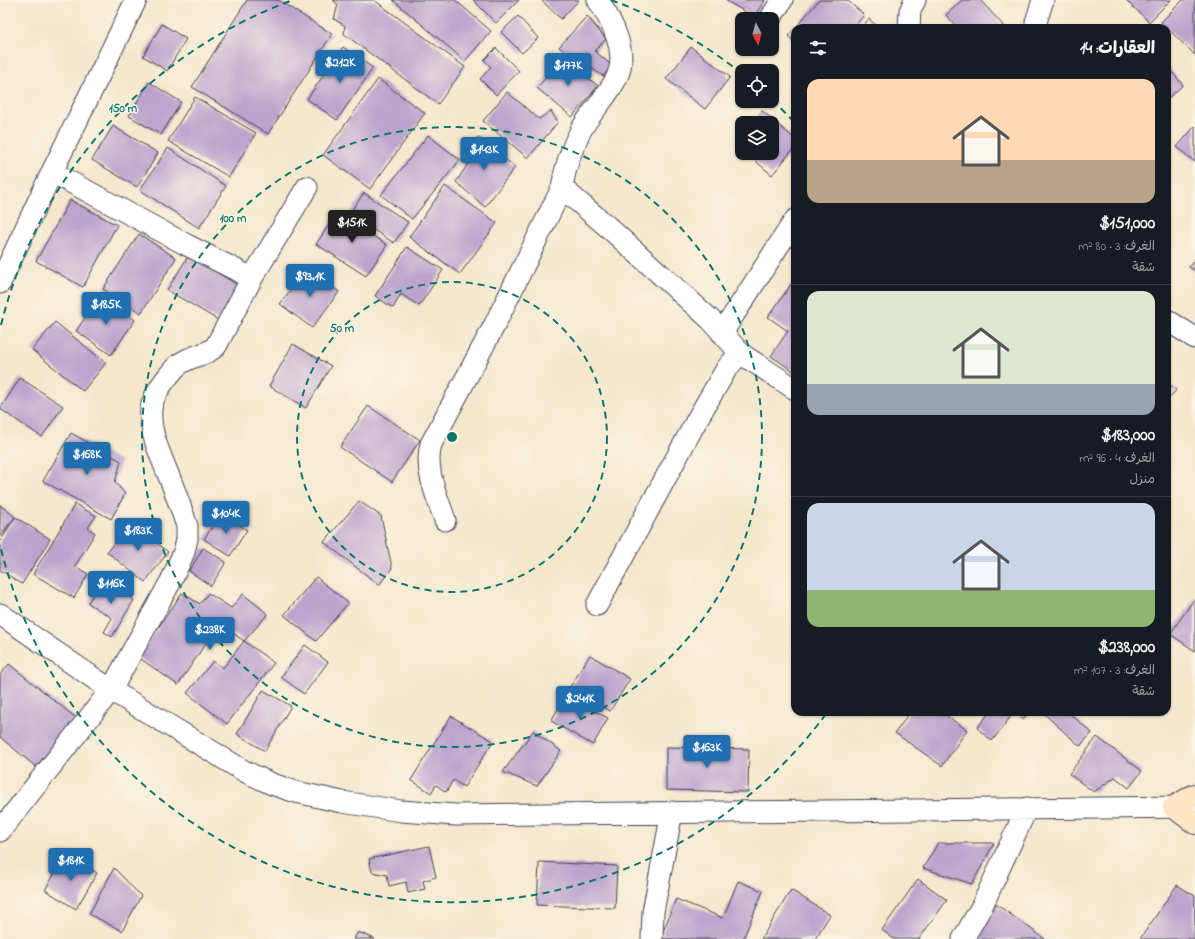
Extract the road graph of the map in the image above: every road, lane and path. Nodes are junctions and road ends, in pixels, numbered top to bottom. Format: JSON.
{"nodes":[{"id":1,"x":136,"y":0,"type":"edge"},
{"id":2,"x":598,"y":0,"type":"edge"},
{"id":3,"x":782,"y":0,"type":"edge"},
{"id":4,"x":915,"y":0,"type":"edge"},
{"id":5,"x":1044,"y":0,"type":"edge"},
{"id":6,"x":774,"y":12,"type":"edge"},
{"id":7,"x":1036,"y":22,"type":"dead end"},
{"id":8,"x":910,"y":24,"type":"edge"},
{"id":9,"x":52,"y":172,"type":"junction"},
{"id":10,"x":308,"y":187,"type":"dead end"},
{"id":11,"x":562,"y":188,"type":"junction"},
{"id":12,"x":791,"y":226,"type":"edge"},
{"id":13,"x":252,"y":278,"type":"junction"},
{"id":14,"x":0,"y":283,"type":"edge"},
{"id":15,"x":1171,"y":323,"type":"edge"},
{"id":16,"x":722,"y":333,"type":"junction"},
{"id":17,"x":1195,"y":338,"type":"edge"},
{"id":18,"x":740,"y":353,"type":"junction"},
{"id":19,"x":791,"y":386,"type":"edge"},
{"id":20,"x":445,"y":520,"type":"dead end"},
{"id":21,"x":597,"y":605,"type":"dead end"},
{"id":22,"x":0,"y":614,"type":"edge"},
{"id":23,"x":111,"y":690,"type":"junction"},
{"id":24,"x":1195,"y":795,"type":"edge"},
{"id":25,"x":1185,"y":807,"type":"edge"},
{"id":26,"x":1027,"y":808,"type":"junction"},
{"id":27,"x":672,"y":812,"type":"junction"},
{"id":28,"x":1195,"y":823,"type":"edge"},
{"id":29,"x":0,"y":831,"type":"edge"},
{"id":30,"x":652,"y":939,"type":"edge"},
{"id":31,"x":963,"y":939,"type":"edge"}],
"edges":[{"from":1,"to":9,"type":"street"},
{"from":2,"to":11,"type":"street"},
{"from":3,"to":6,"type":"street"},
{"from":4,"to":8,"type":"street"},
{"from":5,"to":7,"type":"street"},
{"from":9,"to":13,"type":"street"},
{"from":9,"to":14,"type":"street"},
{"from":10,"to":13,"type":"street"},
{"from":11,"to":16,"type":"street"},
{"from":11,"to":20,"type":"street"},
{"from":12,"to":16,"type":"street"},
{"from":13,"to":23,"type":"street"},
{"from":15,"to":17,"type":"street"},
{"from":16,"to":18,"type":"street"},
{"from":18,"to":19,"type":"street"},
{"from":18,"to":21,"type":"street"},
{"from":22,"to":23,"type":"street"},
{"from":23,"to":27,"type":"street"},
{"from":23,"to":29,"type":"street"},
{"from":24,"to":25,"type":"street"},
{"from":25,"to":26,"type":"street"},
{"from":25,"to":28,"type":"street"},
{"from":26,"to":27,"type":"street"},
{"from":26,"to":31,"type":"street"},
{"from":27,"to":30,"type":"street"}]}
